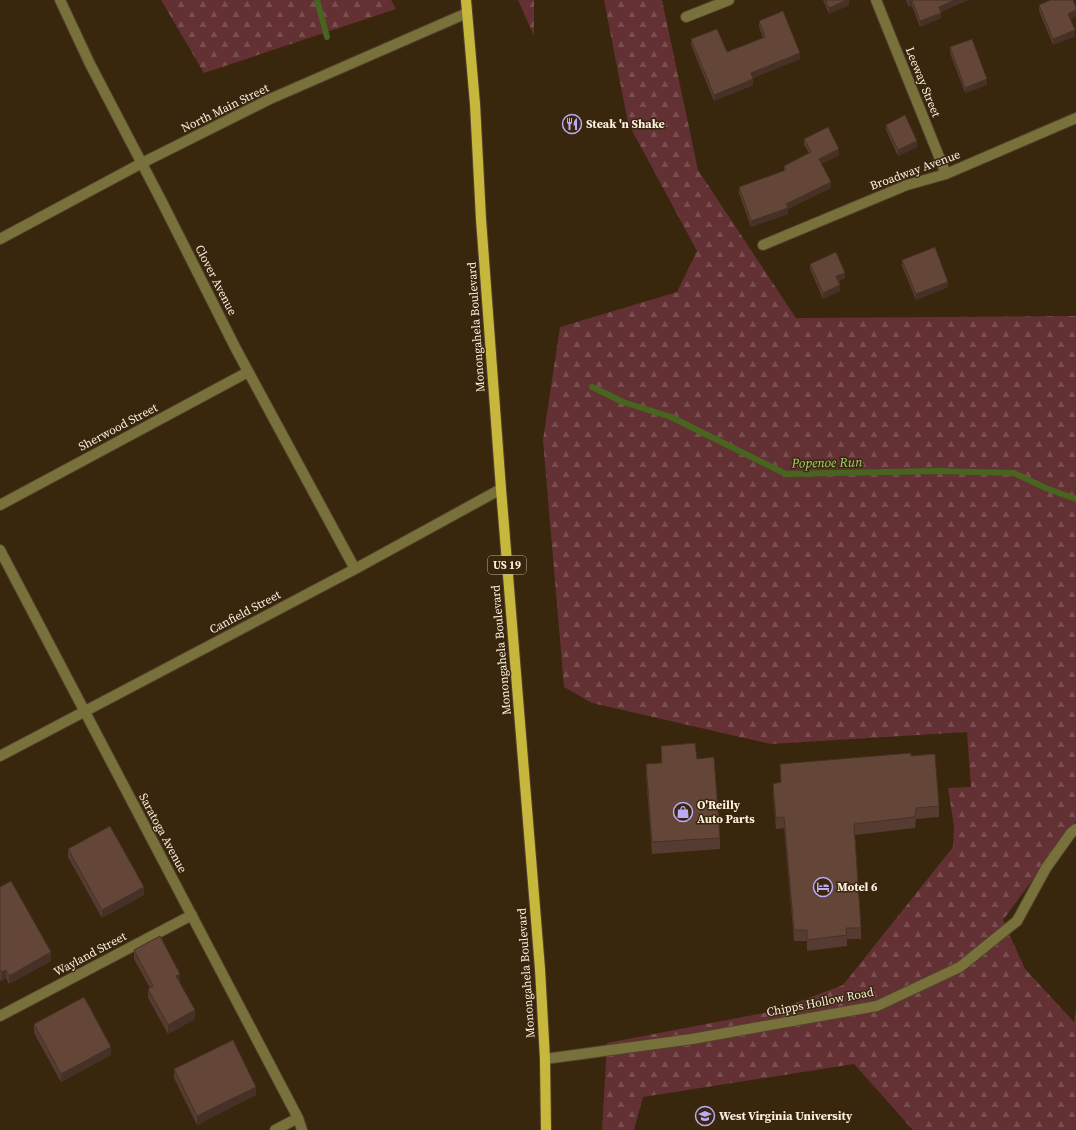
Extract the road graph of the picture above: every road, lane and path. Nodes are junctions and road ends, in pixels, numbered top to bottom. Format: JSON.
{"nodes":[{"id":1,"x":60,"y":0,"type":"edge"},
{"id":2,"x":466,"y":0,"type":"edge"},
{"id":3,"x":729,"y":0,"type":"edge"},
{"id":4,"x":876,"y":0,"type":"edge"},
{"id":5,"x":467,"y":12,"type":"junction"},
{"id":6,"x":686,"y":17,"type":"dead end"},
{"id":7,"x":1076,"y":118,"type":"edge"},
{"id":8,"x":142,"y":163,"type":"junction"},
{"id":9,"x":946,"y":174,"type":"junction"},
{"id":10,"x":0,"y":239,"type":"edge"},
{"id":11,"x":763,"y":245,"type":"dead end"},
{"id":12,"x":248,"y":372,"type":"junction"},
{"id":13,"x":501,"y":489,"type":"junction"},
{"id":14,"x":0,"y":505,"type":"edge"},
{"id":15,"x":0,"y":550,"type":"edge"},
{"id":16,"x":354,"y":569,"type":"junction"},
{"id":17,"x":85,"y":712,"type":"junction"},
{"id":18,"x":0,"y":756,"type":"edge"},
{"id":19,"x":1076,"y":829,"type":"edge"},
{"id":20,"x":192,"y":915,"type":"junction"},
{"id":21,"x":0,"y":1016,"type":"edge"},
{"id":22,"x":545,"y":1059,"type":"junction"},
{"id":23,"x":298,"y":1118,"type":"junction"},
{"id":24,"x":275,"y":1130,"type":"edge"},
{"id":25,"x":302,"y":1130,"type":"edge"},
{"id":26,"x":546,"y":1130,"type":"edge"}],
"edges":[{"from":1,"to":8,"type":"street","name":"Clover Avenue"},
{"from":2,"to":5,"type":"main road","name":"Monongahela Boulevard","number":"US 19"},
{"from":3,"to":6,"type":"street"},
{"from":4,"to":9,"type":"street","name":"Leeway Street"},
{"from":5,"to":8,"type":"street","name":"North Main Street"},
{"from":5,"to":13,"type":"main road","name":"Monongahela Boulevard","number":"US 19"},
{"from":7,"to":9,"type":"street","name":"Broadway Avenue"},
{"from":8,"to":10,"type":"street","name":"North Main Street"},
{"from":8,"to":12,"type":"street","name":"Clover Avenue"},
{"from":9,"to":11,"type":"street","name":"Broadway Avenue"},
{"from":12,"to":14,"type":"street","name":"Sherwood Street"},
{"from":12,"to":16,"type":"street","name":"Clover Avenue"},
{"from":13,"to":16,"type":"street","name":"Canfield Street"},
{"from":13,"to":22,"type":"main road","name":"Monongahela Boulevard","number":"US 19"},
{"from":15,"to":17,"type":"street","name":"Saratoga Avenue"},
{"from":16,"to":17,"type":"street","name":"Canfield Street"},
{"from":17,"to":18,"type":"street","name":"Canfield Street"},
{"from":17,"to":20,"type":"street","name":"Saratoga Avenue"},
{"from":19,"to":22,"type":"street","name":"Chipps Hollow Road"},
{"from":20,"to":21,"type":"street","name":"Wayland Street"},
{"from":20,"to":23,"type":"street","name":"Saratoga Avenue"},
{"from":22,"to":26,"type":"main road","name":"Monongahela Boulevard","number":"US 19"},
{"from":23,"to":24,"type":"street"},
{"from":23,"to":25,"type":"street","name":"Saratoga Avenue"}]}
